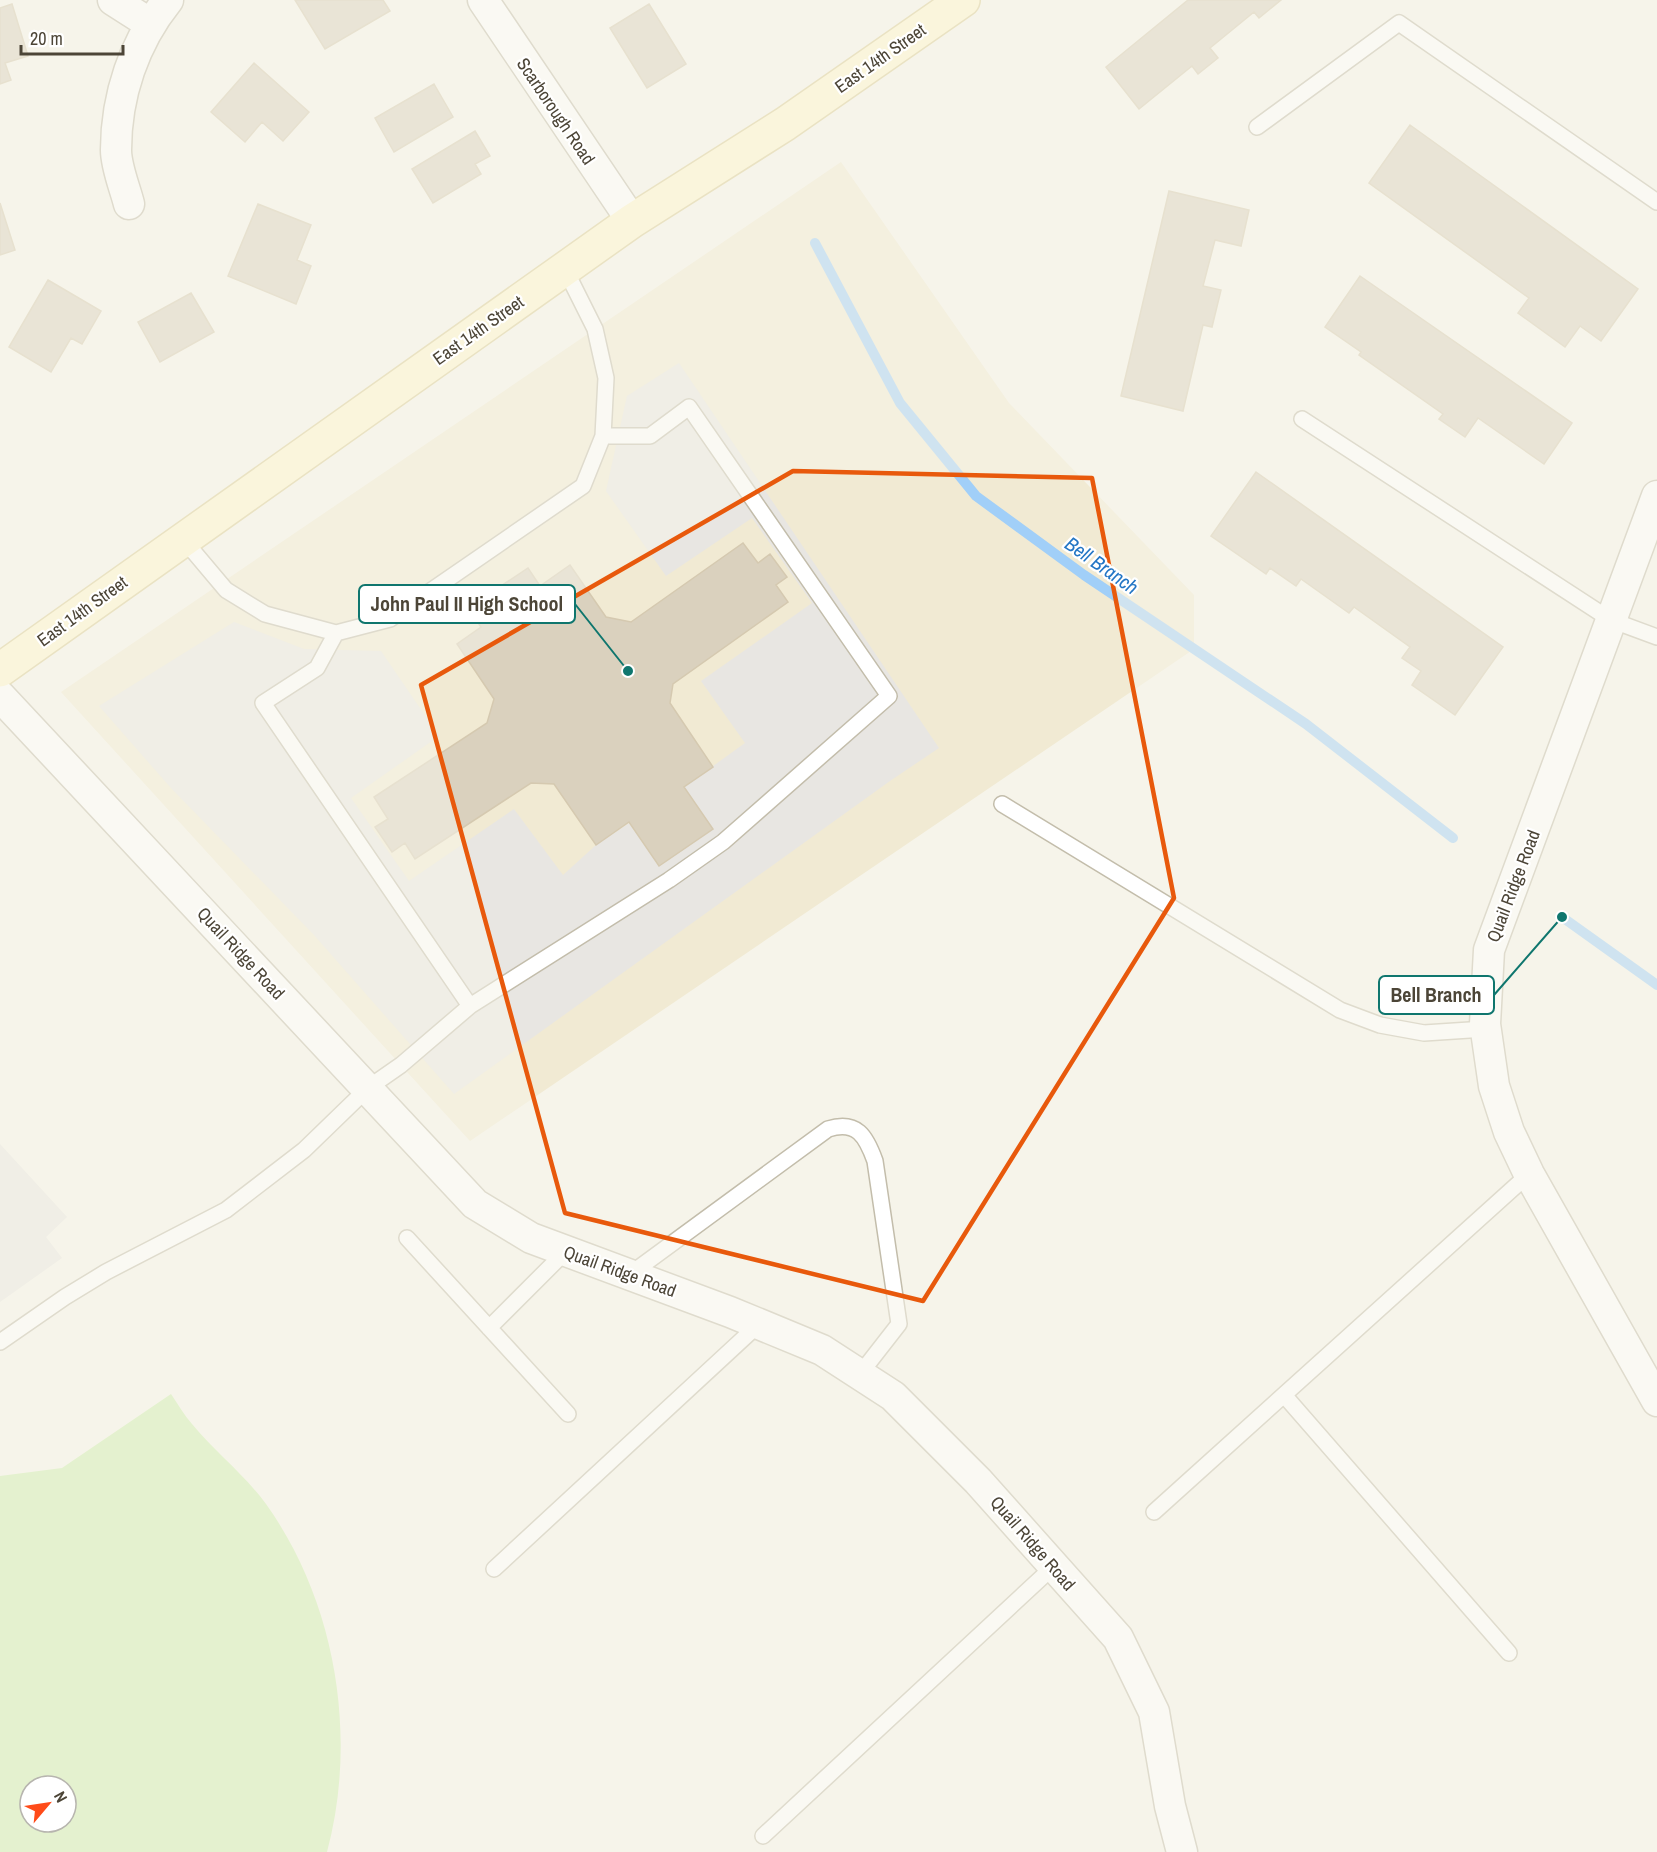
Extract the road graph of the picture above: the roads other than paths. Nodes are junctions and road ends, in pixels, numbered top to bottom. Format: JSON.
{"nodes":[{"id":1,"x":113,"y":0,"type":"edge"},
{"id":2,"x":168,"y":0,"type":"edge"},
{"id":3,"x":483,"y":0,"type":"edge"},
{"id":4,"x":963,"y":0,"type":"edge"},
{"id":5,"x":149,"y":23,"type":"junction"},
{"id":6,"x":1257,"y":128,"type":"dead end"},
{"id":7,"x":1657,"y":202,"type":"edge"},
{"id":8,"x":129,"y":204,"type":"dead end"},
{"id":9,"x":632,"y":221,"type":"junction"},
{"id":10,"x":564,"y":268,"type":"junction"},
{"id":11,"x":1302,"y":419,"type":"dead end"},
{"id":12,"x":603,"y":436,"type":"junction"},
{"id":13,"x":1657,"y":496,"type":"edge"},
{"id":14,"x":183,"y":539,"type":"junction"},
{"id":15,"x":1611,"y":620,"type":"junction"},
{"id":16,"x":336,"y":633,"type":"junction"},
{"id":17,"x":1657,"y":637,"type":"edge"},
{"id":18,"x":0,"y":670,"type":"edge"},
{"id":19,"x":0,"y":696,"type":"edge"},
{"id":20,"x":1002,"y":804,"type":"dead end"},
{"id":21,"x":470,"y":1006,"type":"junction"},
{"id":22,"x":1485,"y":1029,"type":"junction"},
{"id":23,"x":369,"y":1088,"type":"junction"},
{"id":24,"x":1530,"y":1174,"type":"junction"},
{"id":25,"x":407,"y":1238,"type":"dead end"},
{"id":26,"x":565,"y":1252,"type":"junction"},
{"id":27,"x":629,"y":1275,"type":"junction"},
{"id":28,"x":759,"y":1324,"type":"junction"},
{"id":29,"x":489,"y":1328,"type":"junction"},
{"id":30,"x":0,"y":1342,"type":"edge"},
{"id":31,"x":860,"y":1374,"type":"junction"},
{"id":32,"x":1284,"y":1395,"type":"junction"},
{"id":33,"x":1657,"y":1401,"type":"edge"},
{"id":34,"x":568,"y":1414,"type":"dead end"},
{"id":35,"x":1154,"y":1512,"type":"dead end"},
{"id":36,"x":1053,"y":1567,"type":"junction"},
{"id":37,"x":494,"y":1569,"type":"dead end"},
{"id":38,"x":1509,"y":1653,"type":"dead end"},
{"id":39,"x":763,"y":1836,"type":"dead end"},
{"id":40,"x":1182,"y":1852,"type":"edge"}],
"edges":[{"from":1,"to":5,"type":"street"},
{"from":2,"to":5,"type":"street"},
{"from":3,"to":9,"type":"street","name":"Scarborough Road"},
{"from":4,"to":9,"type":"street","name":"East 14th Street"},
{"from":5,"to":8,"type":"street"},
{"from":6,"to":7,"type":"lane"},
{"from":9,"to":10,"type":"street","name":"East 14th Street"},
{"from":10,"to":12,"type":"lane"},
{"from":10,"to":14,"type":"street","name":"East 14th Street"},
{"from":11,"to":15,"type":"lane"},
{"from":12,"to":16,"type":"lane"},
{"from":12,"to":21,"type":"lane"},
{"from":13,"to":15,"type":"street","name":"Quail Ridge Road"},
{"from":14,"to":16,"type":"lane"},
{"from":14,"to":18,"type":"street","name":"East 14th Street"},
{"from":15,"to":17,"type":"lane"},
{"from":15,"to":22,"type":"street","name":"Quail Ridge Road"},
{"from":16,"to":21,"type":"lane"},
{"from":19,"to":23,"type":"street","name":"Quail Ridge Road"},
{"from":20,"to":22,"type":"lane"},
{"from":21,"to":23,"type":"lane"},
{"from":22,"to":24,"type":"street","name":"Quail Ridge Road"},
{"from":23,"to":26,"type":"street","name":"Quail Ridge Road"},
{"from":23,"to":30,"type":"lane"},
{"from":24,"to":32,"type":"lane"},
{"from":24,"to":33,"type":"street","name":"Quail Ridge Road"},
{"from":25,"to":29,"type":"lane"},
{"from":26,"to":27,"type":"street","name":"Quail Ridge Road"},
{"from":26,"to":29,"type":"lane"},
{"from":27,"to":28,"type":"street","name":"Quail Ridge Road"},
{"from":27,"to":31,"type":"lane"},
{"from":28,"to":31,"type":"street","name":"Quail Ridge Road"},
{"from":28,"to":37,"type":"lane"},
{"from":29,"to":34,"type":"lane"},
{"from":31,"to":36,"type":"street","name":"Quail Ridge Road"},
{"from":32,"to":35,"type":"lane"},
{"from":32,"to":38,"type":"lane"},
{"from":36,"to":39,"type":"lane"},
{"from":36,"to":40,"type":"street","name":"Quail Ridge Road"}]}
